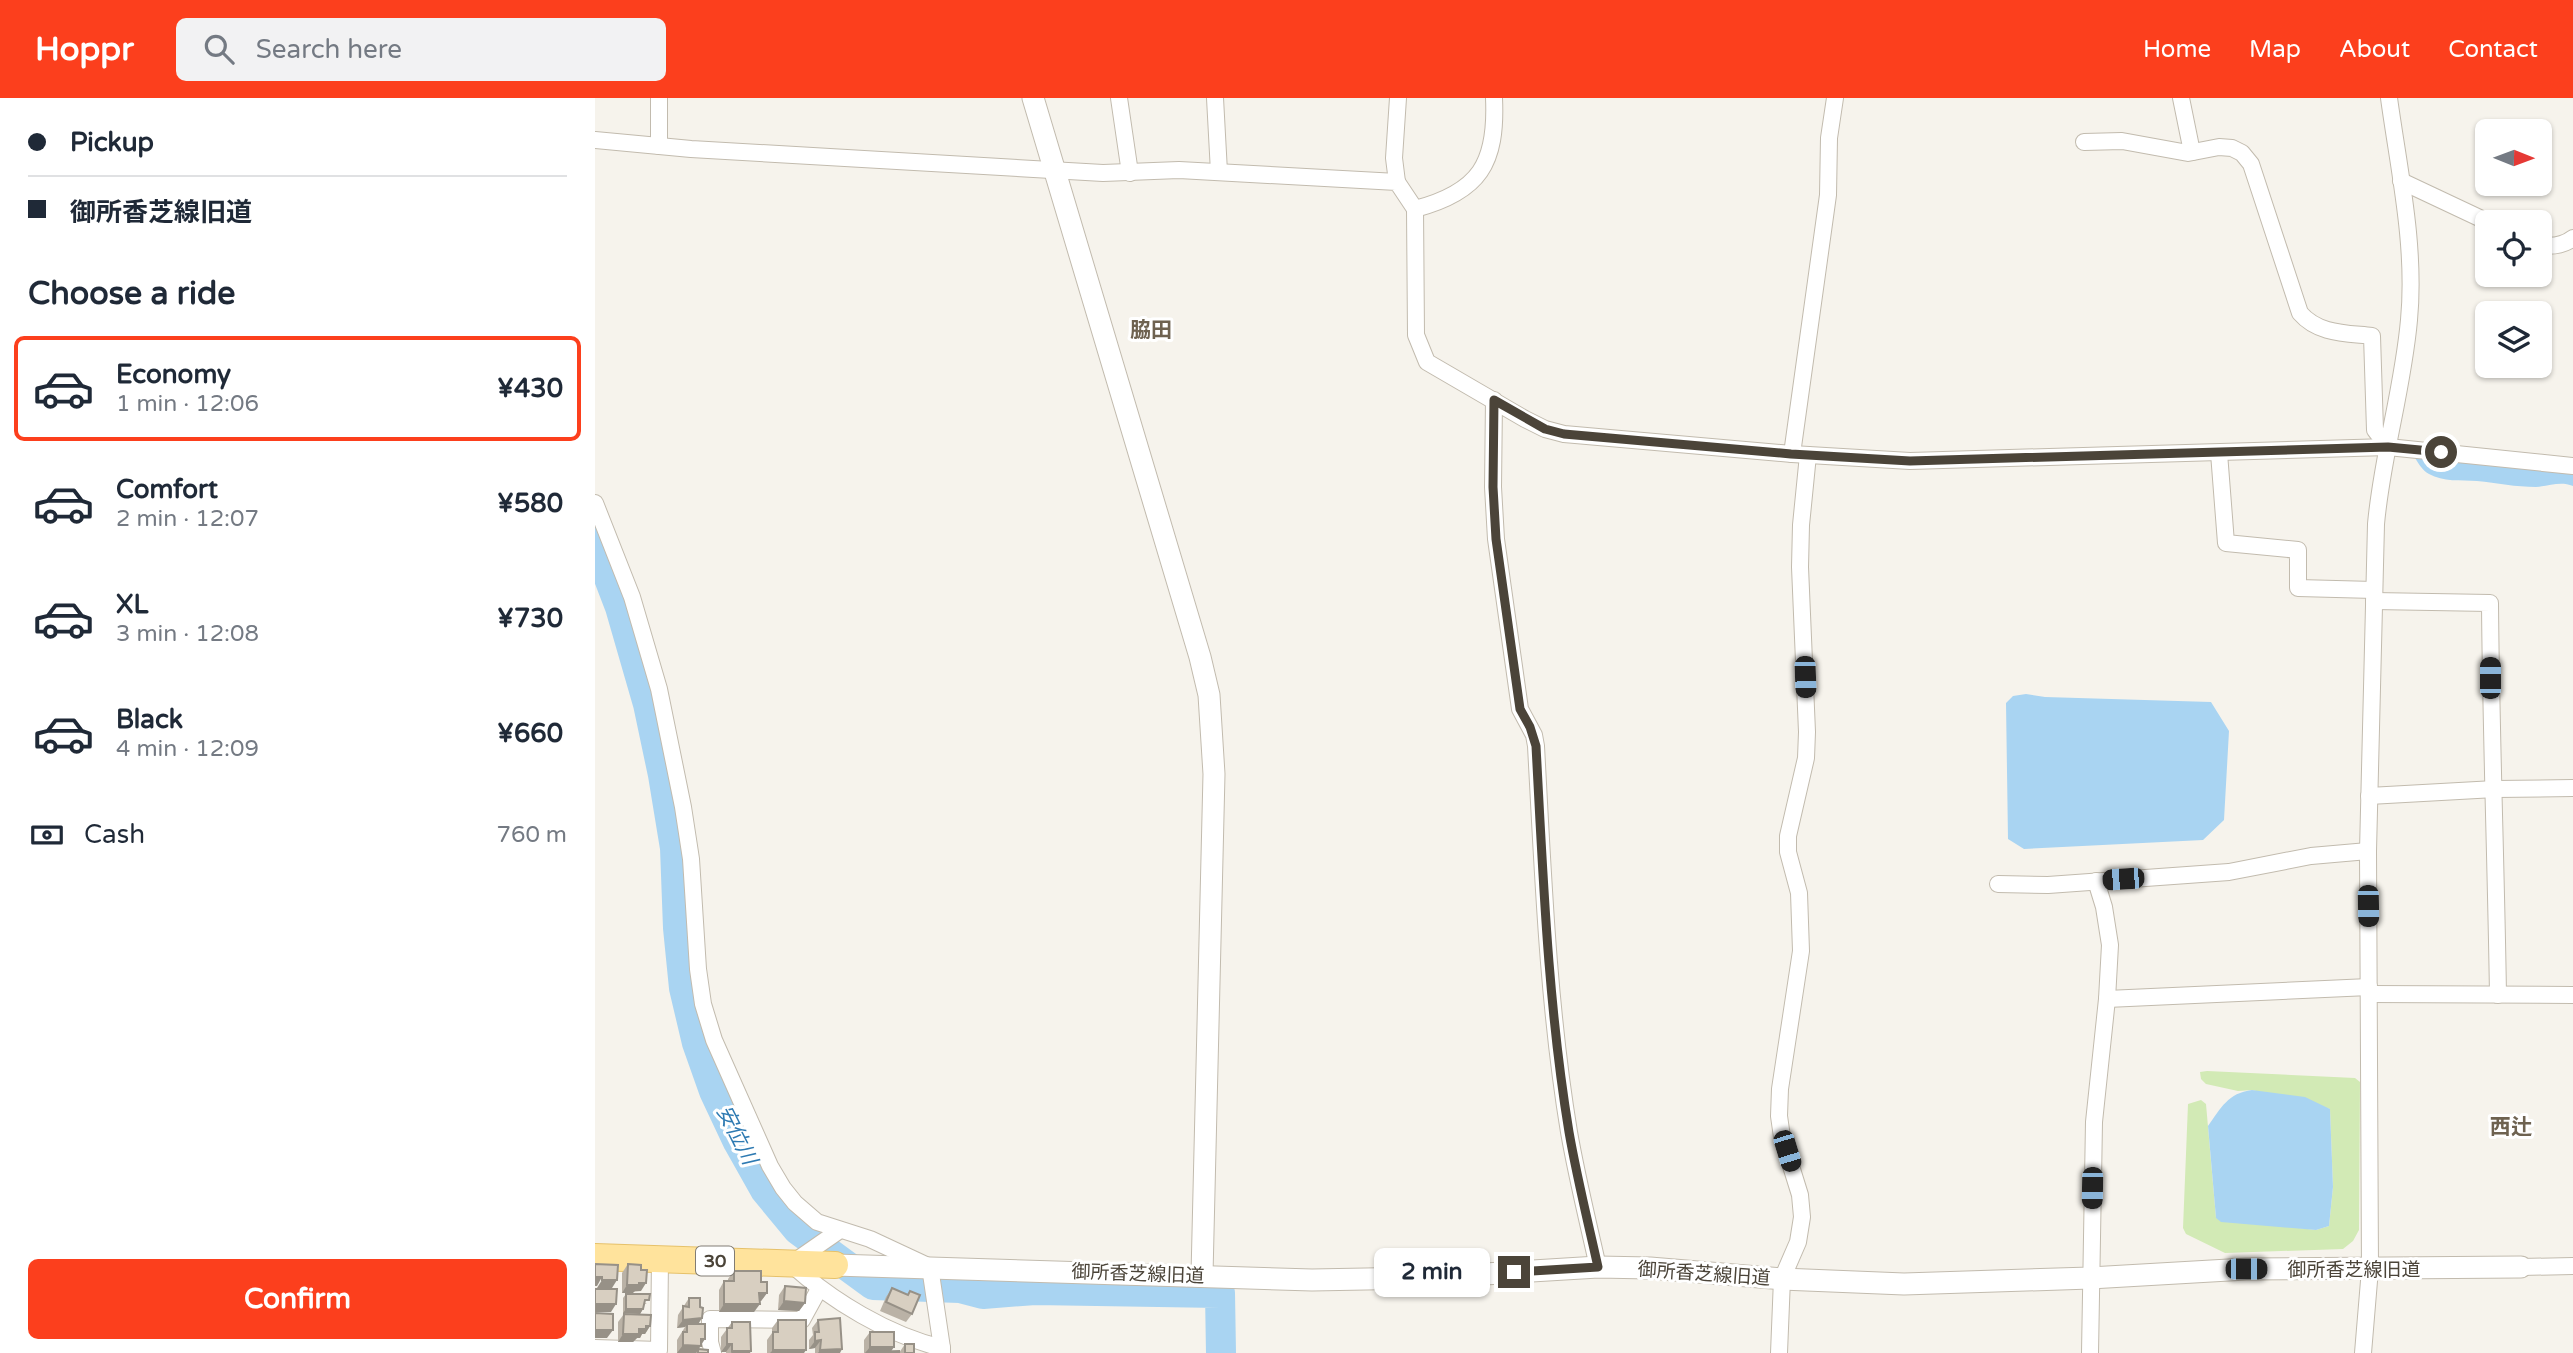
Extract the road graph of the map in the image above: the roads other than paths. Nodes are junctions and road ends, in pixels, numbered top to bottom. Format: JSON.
{"nodes":[{"id":1,"x":659,"y":98,"type":"edge"},
{"id":2,"x":1033,"y":98,"type":"edge"},
{"id":3,"x":1119,"y":98,"type":"edge"},
{"id":4,"x":1215,"y":98,"type":"edge"},
{"id":5,"x":1398,"y":98,"type":"edge"},
{"id":6,"x":1494,"y":98,"type":"edge"},
{"id":7,"x":1835,"y":98,"type":"edge"},
{"id":8,"x":2181,"y":98,"type":"edge"},
{"id":9,"x":2389,"y":98,"type":"edge"},
{"id":10,"x":595,"y":140,"type":"edge"},
{"id":11,"x":2084,"y":142,"type":"dead end"},
{"id":12,"x":659,"y":146,"type":"junction"},
{"id":13,"x":2192,"y":152,"type":"junction"},
{"id":14,"x":1054,"y":170,"type":"junction"},
{"id":15,"x":1219,"y":172,"type":"junction"},
{"id":16,"x":1130,"y":173,"type":"junction"},
{"id":17,"x":2401,"y":181,"type":"junction"},
{"id":18,"x":1397,"y":182,"type":"junction"},
{"id":19,"x":1415,"y":209,"type":"junction"},
{"id":20,"x":2475,"y":216,"type":"edge"},
{"id":21,"x":2571,"y":243,"type":"edge"},
{"id":22,"x":2552,"y":246,"type":"edge"},
{"id":23,"x":1494,"y":400,"type":"junction"},
{"id":24,"x":2388,"y":447,"type":"junction"},
{"id":25,"x":2219,"y":453,"type":"junction"},
{"id":26,"x":1800,"y":454,"type":"junction"},
{"id":27,"x":2573,"y":466,"type":"edge"},
{"id":28,"x":595,"y":503,"type":"edge"},
{"id":29,"x":2374,"y":595,"type":"junction"},
{"id":30,"x":2573,"y":788,"type":"edge"},
{"id":31,"x":2495,"y":789,"type":"junction"},
{"id":32,"x":2369,"y":796,"type":"junction"},
{"id":33,"x":2368,"y":851,"type":"junction"},
{"id":34,"x":2096,"y":881,"type":"junction"},
{"id":35,"x":1998,"y":884,"type":"dead end"},
{"id":36,"x":2370,"y":990,"type":"junction"},
{"id":37,"x":2498,"y":995,"type":"junction"},
{"id":38,"x":2573,"y":995,"type":"edge"},
{"id":39,"x":2108,"y":999,"type":"junction"},
{"id":40,"x":835,"y":1234,"type":"junction"},
{"id":41,"x":595,"y":1257,"type":"edge"},
{"id":42,"x":802,"y":1257,"type":"junction"},
{"id":43,"x":660,"y":1259,"type":"junction"},
{"id":44,"x":835,"y":1265,"type":"joint"},
{"id":45,"x":2573,"y":1266,"type":"edge"},
{"id":46,"x":1598,"y":1267,"type":"junction"},
{"id":47,"x":2521,"y":1267,"type":"joint"},
{"id":48,"x":2370,"y":1269,"type":"junction"},
{"id":49,"x":931,"y":1271,"type":"junction"},
{"id":50,"x":1202,"y":1275,"type":"junction"},
{"id":51,"x":2090,"y":1278,"type":"junction"},
{"id":52,"x":1782,"y":1279,"type":"junction"},
{"id":53,"x":819,"y":1289,"type":"junction"},
{"id":54,"x":595,"y":1348,"type":"edge"},
{"id":55,"x":942,"y":1350,"type":"edge"},
{"id":56,"x":713,"y":1353,"type":"edge"},
{"id":57,"x":1779,"y":1353,"type":"edge"},
{"id":58,"x":2089,"y":1353,"type":"edge"},
{"id":59,"x":2363,"y":1353,"type":"edge"}],
"edges":[{"from":1,"to":12,"type":"street"},
{"from":2,"to":14,"type":"street"},
{"from":3,"to":16,"type":"street"},
{"from":4,"to":15,"type":"street"},
{"from":5,"to":18,"type":"street"},
{"from":6,"to":19,"type":"street"},
{"from":7,"to":26,"type":"street"},
{"from":8,"to":13,"type":"street"},
{"from":9,"to":17,"type":"street"},
{"from":10,"to":12,"type":"street"},
{"from":11,"to":13,"type":"street"},
{"from":12,"to":14,"type":"street"},
{"from":13,"to":24,"type":"street"},
{"from":14,"to":16,"type":"street"},
{"from":14,"to":50,"type":"street"},
{"from":15,"to":16,"type":"street"},
{"from":15,"to":18,"type":"street"},
{"from":17,"to":20,"type":"street"},
{"from":17,"to":24,"type":"street"},
{"from":18,"to":19,"type":"street"},
{"from":19,"to":23,"type":"street"},
{"from":21,"to":22,"type":"street"},
{"from":23,"to":26,"type":"street"},
{"from":23,"to":46,"type":"street"},
{"from":24,"to":25,"type":"street"},
{"from":24,"to":27,"type":"street"},
{"from":24,"to":29,"type":"street"},
{"from":25,"to":26,"type":"street"},
{"from":25,"to":29,"type":"street"},
{"from":26,"to":52,"type":"street"},
{"from":28,"to":40,"type":"street"},
{"from":29,"to":31,"type":"street"},
{"from":29,"to":32,"type":"street"},
{"from":30,"to":31,"type":"street"},
{"from":31,"to":32,"type":"street"},
{"from":31,"to":37,"type":"street"},
{"from":32,"to":33,"type":"street"},
{"from":33,"to":34,"type":"street"},
{"from":33,"to":36,"type":"street"},
{"from":34,"to":35,"type":"street"},
{"from":34,"to":39,"type":"street"},
{"from":36,"to":37,"type":"street"},
{"from":36,"to":39,"type":"street"},
{"from":36,"to":48,"type":"street"},
{"from":37,"to":38,"type":"street"},
{"from":39,"to":51,"type":"street"},
{"from":40,"to":42,"type":"street"},
{"from":40,"to":49,"type":"street"},
{"from":41,"to":43,"type":"main road","number":"30"},
{"from":42,"to":43,"type":"main road","number":"30"},
{"from":42,"to":44,"type":"main road","number":"30"},
{"from":42,"to":53,"type":"street"},
{"from":43,"to":54,"type":"street"},
{"from":44,"to":49,"type":"street","name":"御所香芝線旧道"},
{"from":45,"to":47,"type":"street","name":"御所香芝線旧道"},
{"from":46,"to":50,"type":"street","name":"御所香芝線旧道"},
{"from":46,"to":52,"type":"street","name":"御所香芝線旧道"},
{"from":47,"to":48,"type":"street","name":"御所香芝線旧道"},
{"from":48,"to":51,"type":"street","name":"御所香芝線旧道"},
{"from":48,"to":59,"type":"street"},
{"from":49,"to":50,"type":"street","name":"御所香芝線旧道"},
{"from":49,"to":55,"type":"street"},
{"from":51,"to":52,"type":"street","name":"御所香芝線旧道"},
{"from":51,"to":58,"type":"street"},
{"from":52,"to":57,"type":"street"},
{"from":53,"to":55,"type":"street"},
{"from":53,"to":56,"type":"street"}]}
